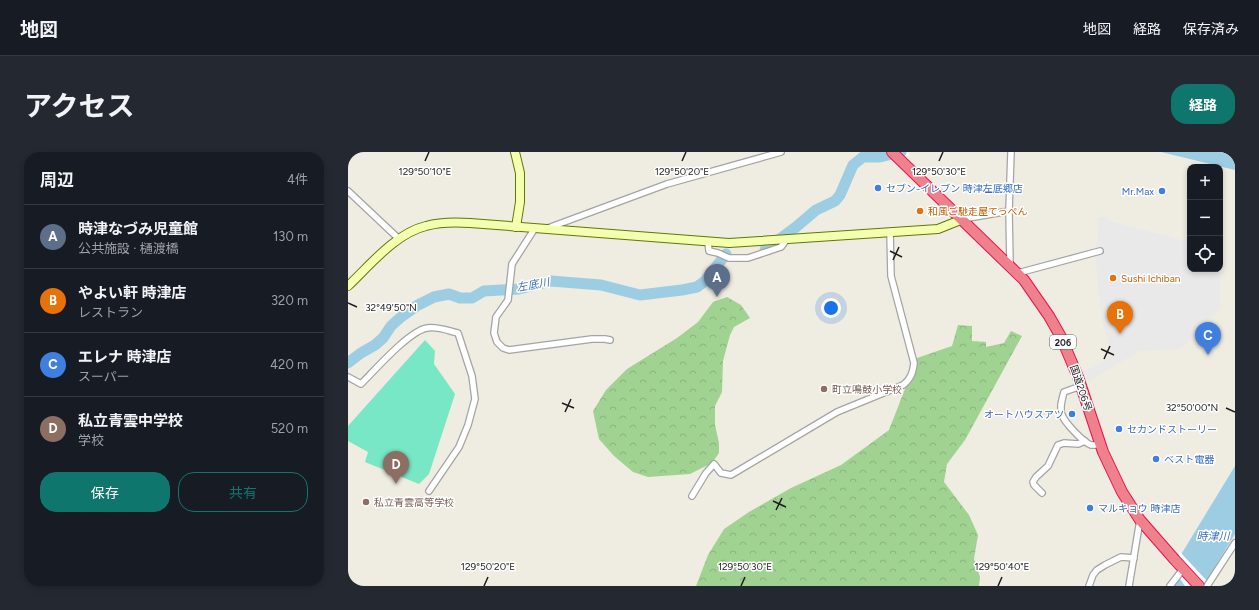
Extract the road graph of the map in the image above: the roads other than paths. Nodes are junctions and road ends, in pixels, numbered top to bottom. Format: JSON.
{"nodes":[{"id":1,"x":515,"y":152,"type":"edge"},
{"id":2,"x":781,"y":152,"type":"edge"},
{"id":3,"x":1011,"y":152,"type":"edge"},
{"id":4,"x":896,"y":155,"type":"edge"},
{"id":5,"x":348,"y":191,"type":"edge"},
{"id":6,"x":1009,"y":211,"type":"junction"},
{"id":7,"x":963,"y":219,"type":"junction"},
{"id":8,"x":516,"y":227,"type":"junction"},
{"id":9,"x":535,"y":228,"type":"junction"},
{"id":10,"x":544,"y":229,"type":"junction"},
{"id":11,"x":890,"y":232,"type":"junction"},
{"id":12,"x":790,"y":239,"type":"junction"},
{"id":13,"x":399,"y":240,"type":"junction"},
{"id":14,"x":708,"y":242,"type":"junction"},
{"id":15,"x":1100,"y":251,"type":"dead end"},
{"id":16,"x":1010,"y":265,"type":"junction"},
{"id":17,"x":1018,"y":273,"type":"junction"},
{"id":18,"x":348,"y":286,"type":"edge"},
{"id":19,"x":610,"y":340,"type":"dead end"},
{"id":20,"x":348,"y":377,"type":"edge"},
{"id":21,"x":1081,"y":386,"type":"junction"},
{"id":22,"x":1085,"y":441,"type":"junction"},
{"id":23,"x":1101,"y":445,"type":"junction"},
{"id":24,"x":429,"y":491,"type":"dead end"},
{"id":25,"x":1042,"y":493,"type":"dead end"},
{"id":26,"x":692,"y":496,"type":"dead end"},
{"id":27,"x":1140,"y":520,"type":"junction"},
{"id":28,"x":1235,"y":544,"type":"edge"},
{"id":29,"x":1134,"y":558,"type":"junction"},
{"id":30,"x":1183,"y":568,"type":"junction"},
{"id":31,"x":1089,"y":586,"type":"edge"},
{"id":32,"x":1130,"y":586,"type":"edge"},
{"id":33,"x":1170,"y":586,"type":"edge"},
{"id":34,"x":1199,"y":586,"type":"edge"},
{"id":35,"x":1207,"y":586,"type":"edge"}],
"edges":[{"from":1,"to":8,"type":"street"},
{"from":2,"to":10,"type":"street"},
{"from":3,"to":6,"type":"street"},
{"from":4,"to":7,"type":"highway","name":"国道206号","number":"206"},
{"from":5,"to":13,"type":"street"},
{"from":6,"to":7,"type":"street"},
{"from":6,"to":16,"type":"street"},
{"from":7,"to":11,"type":"street"},
{"from":7,"to":16,"type":"highway","name":"国道206号","number":"206"},
{"from":8,"to":9,"type":"street"},
{"from":8,"to":13,"type":"street"},
{"from":9,"to":10,"type":"street"},
{"from":9,"to":19,"type":"street"},
{"from":10,"to":14,"type":"street"},
{"from":11,"to":12,"type":"street"},
{"from":11,"to":26,"type":"street"},
{"from":12,"to":14,"type":"street"},
{"from":12,"to":14,"type":"street"},
{"from":13,"to":18,"type":"street"},
{"from":15,"to":17,"type":"street"},
{"from":16,"to":17,"type":"highway","name":"国道206号","number":"206"},
{"from":17,"to":21,"type":"highway","name":"国道206号","number":"206"},
{"from":20,"to":24,"type":"street"},
{"from":21,"to":22,"type":"street"},
{"from":21,"to":23,"type":"highway","name":"国道206号","number":"206"},
{"from":22,"to":23,"type":"street"},
{"from":22,"to":25,"type":"street"},
{"from":23,"to":27,"type":"highway","name":"国道206号","number":"206"},
{"from":27,"to":29,"type":"street"},
{"from":27,"to":30,"type":"highway","name":"国道206号","number":"206"},
{"from":28,"to":35,"type":"street"},
{"from":29,"to":31,"type":"street"},
{"from":29,"to":32,"type":"street"},
{"from":30,"to":33,"type":"street"},
{"from":30,"to":34,"type":"highway","name":"国道206号","number":"206"}]}
